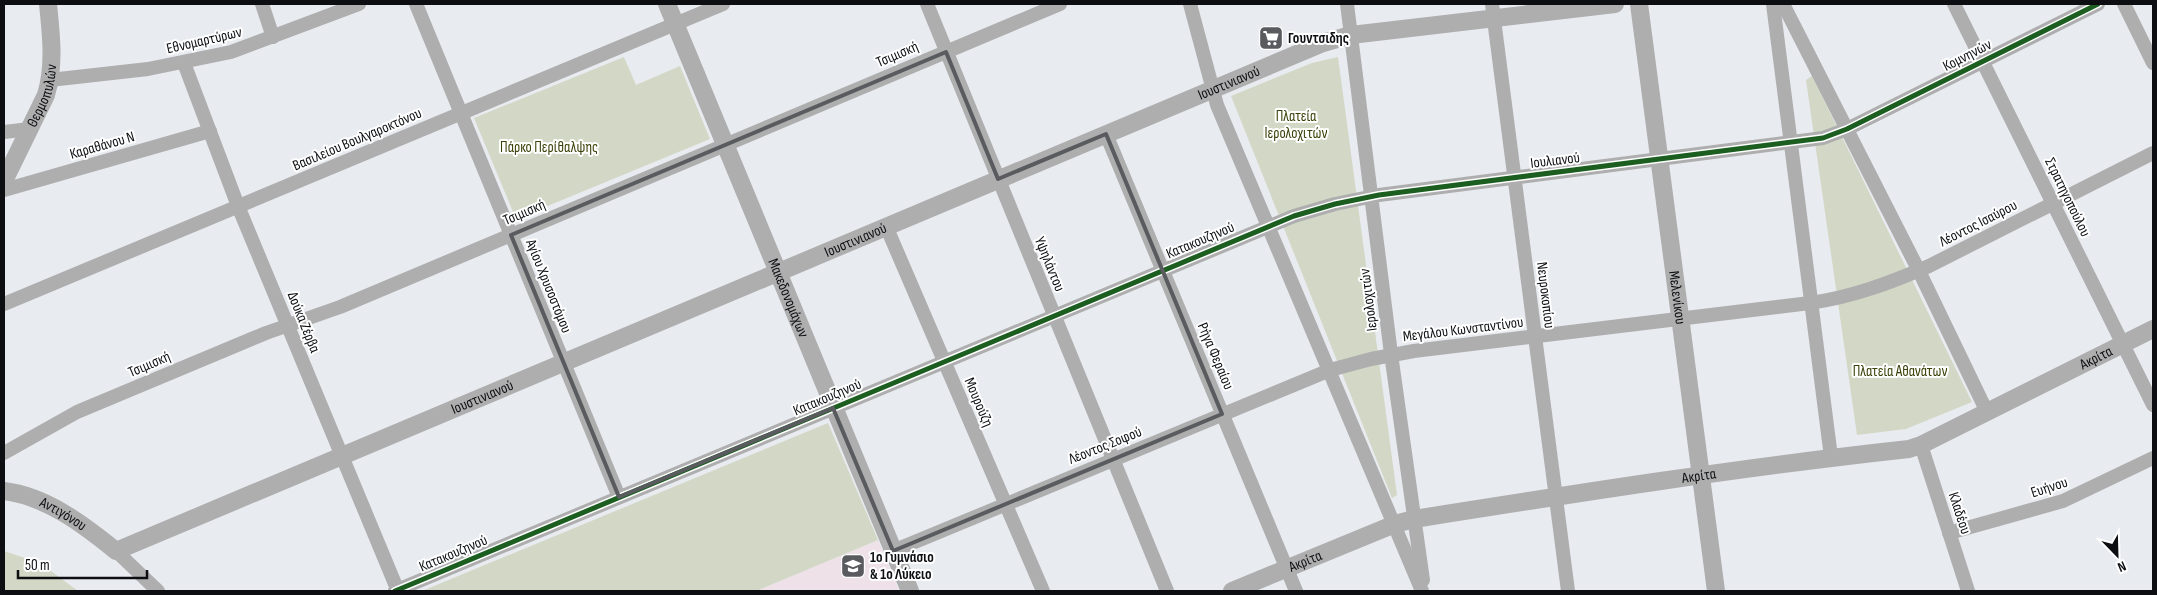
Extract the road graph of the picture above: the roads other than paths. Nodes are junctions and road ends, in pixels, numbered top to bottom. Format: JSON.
{"nodes":[{"id":1,"x":48,"y":4,"type":"edge"},
{"id":2,"x":262,"y":4,"type":"edge"},
{"id":3,"x":359,"y":4,"type":"edge"},
{"id":4,"x":416,"y":4,"type":"edge"},
{"id":5,"x":667,"y":4,"type":"edge"},
{"id":6,"x":723,"y":4,"type":"edge"},
{"id":7,"x":927,"y":4,"type":"edge"},
{"id":8,"x":1060,"y":4,"type":"edge"},
{"id":9,"x":1190,"y":4,"type":"edge"},
{"id":10,"x":1347,"y":4,"type":"edge"},
{"id":11,"x":1615,"y":4,"type":"edge"},
{"id":12,"x":1639,"y":4,"type":"edge"},
{"id":13,"x":1773,"y":4,"type":"edge"},
{"id":14,"x":1783,"y":4,"type":"edge"},
{"id":15,"x":1954,"y":4,"type":"edge"},
{"id":16,"x":2098,"y":4,"type":"edge"},
{"id":17,"x":2124,"y":4,"type":"edge"},
{"id":18,"x":1493,"y":11,"type":"edge"},
{"id":19,"x":675,"y":24,"type":"junction"},
{"id":20,"x":1351,"y":35,"type":"junction"},
{"id":21,"x":273,"y":38,"type":"junction"},
{"id":22,"x":946,"y":52,"type":"junction"},
{"id":23,"x":1982,"y":62,"type":"junction"},
{"id":24,"x":184,"y":63,"type":"junction"},
{"id":25,"x":2153,"y":63,"type":"edge"},
{"id":26,"x":50,"y":80,"type":"junction"},
{"id":27,"x":1212,"y":89,"type":"junction"},
{"id":28,"x":461,"y":113,"type":"junction"},
{"id":29,"x":30,"y":129,"type":"junction"},
{"id":30,"x":1847,"y":129,"type":"junction"},
{"id":31,"x":210,"y":131,"type":"junction"},
{"id":32,"x":4,"y":132,"type":"edge"},
{"id":33,"x":1106,"y":134,"type":"junction"},
{"id":34,"x":1790,"y":144,"type":"junction"},
{"id":35,"x":725,"y":145,"type":"junction"},
{"id":36,"x":2153,"y":153,"type":"edge"},
{"id":37,"x":1660,"y":160,"type":"junction"},
{"id":38,"x":1514,"y":178,"type":"junction"},
{"id":39,"x":998,"y":179,"type":"junction"},
{"id":40,"x":4,"y":181,"type":"edge"},
{"id":41,"x":4,"y":190,"type":"edge"},
{"id":42,"x":1372,"y":196,"type":"junction"},
{"id":43,"x":2053,"y":204,"type":"junction"},
{"id":44,"x":238,"y":206,"type":"junction"},
{"id":45,"x":1268,"y":225,"type":"junction"},
{"id":46,"x":886,"y":226,"type":"junction"},
{"id":47,"x":511,"y":235,"type":"junction"},
{"id":48,"x":1162,"y":270,"type":"junction"},
{"id":49,"x":1920,"y":270,"type":"junction"},
{"id":50,"x":777,"y":272,"type":"junction"},
{"id":51,"x":1810,"y":303,"type":"junction"},
{"id":52,"x":4,"y":304,"type":"edge"},
{"id":53,"x":1054,"y":315,"type":"junction"},
{"id":54,"x":1680,"y":317,"type":"junction"},
{"id":55,"x":287,"y":324,"type":"junction"},
{"id":56,"x":2153,"y":329,"type":"edge"},
{"id":57,"x":1535,"y":336,"type":"junction"},
{"id":58,"x":2124,"y":345,"type":"junction"},
{"id":59,"x":1391,"y":354,"type":"junction"},
{"id":60,"x":944,"y":361,"type":"junction"},
{"id":61,"x":563,"y":362,"type":"junction"},
{"id":62,"x":1330,"y":370,"type":"junction"},
{"id":63,"x":2153,"y":405,"type":"edge"},
{"id":64,"x":833,"y":408,"type":"junction"},
{"id":65,"x":1987,"y":412,"type":"junction"},
{"id":66,"x":1222,"y":414,"type":"junction"},
{"id":67,"x":1921,"y":445,"type":"junction"},
{"id":68,"x":4,"y":453,"type":"edge"},
{"id":69,"x":342,"y":456,"type":"junction"},
{"id":70,"x":1831,"y":457,"type":"junction"},
{"id":71,"x":2153,"y":458,"type":"edge"},
{"id":72,"x":1113,"y":460,"type":"junction"},
{"id":73,"x":1701,"y":476,"type":"junction"},
{"id":74,"x":4,"y":491,"type":"edge"},
{"id":75,"x":1555,"y":496,"type":"junction"},
{"id":76,"x":619,"y":497,"type":"junction"},
{"id":77,"x":1005,"y":503,"type":"junction"},
{"id":78,"x":1414,"y":519,"type":"junction"},
{"id":79,"x":1395,"y":524,"type":"junction"},
{"id":80,"x":1949,"y":533,"type":"junction"},
{"id":81,"x":116,"y":551,"type":"junction"},
{"id":82,"x":893,"y":551,"type":"junction"},
{"id":83,"x":1287,"y":569,"type":"junction"},
{"id":84,"x":158,"y":591,"type":"edge"},
{"id":85,"x":397,"y":591,"type":"edge"},
{"id":86,"x":910,"y":591,"type":"edge"},
{"id":87,"x":1043,"y":591,"type":"edge"},
{"id":88,"x":1167,"y":591,"type":"edge"},
{"id":89,"x":1232,"y":591,"type":"edge"},
{"id":90,"x":1296,"y":591,"type":"edge"},
{"id":91,"x":1424,"y":591,"type":"edge"},
{"id":92,"x":1568,"y":591,"type":"edge"},
{"id":93,"x":1716,"y":591,"type":"edge"},
{"id":94,"x":1968,"y":591,"type":"edge"}],
"edges":[{"from":1,"to":26,"type":"street","name":"Θερμοπυλών"},
{"from":2,"to":21,"type":"street"},
{"from":3,"to":21,"type":"street","name":"Εθνομαρτύρων"},
{"from":4,"to":28,"type":"street","name":"Αγίου Χρυσοστόμου"},
{"from":5,"to":19,"type":"street","name":"Μακεδονομάχων"},
{"from":6,"to":19,"type":"street","name":"Βασιλείου Βουλγαροκτόνου"},
{"from":7,"to":22,"type":"street","name":"Υψηλάντου"},
{"from":8,"to":22,"type":"street","name":"Τσιμισκή"},
{"from":9,"to":27,"type":"street","name":"Ιερολοχιτών"},
{"from":10,"to":20,"type":"street","name":"Ιερολοχιτών"},
{"from":11,"to":18,"type":"street","name":"Ιουστινιανού"},
{"from":12,"to":37,"type":"street","name":"Μελενίκου"},
{"from":13,"to":34,"type":"street"},
{"from":14,"to":30,"type":"street"},
{"from":15,"to":23,"type":"street","name":"Στρατηγοπούλου"},
{"from":16,"to":23,"type":"street","name":"Κομνηνών"},
{"from":17,"to":25,"type":"street"},
{"from":18,"to":20,"type":"street","name":"Ιουστινιανού"},
{"from":18,"to":38,"type":"street","name":"Νευροκοπίου"},
{"from":19,"to":28,"type":"street","name":"Βασιλείου Βουλγαροκτόνου"},
{"from":19,"to":35,"type":"street","name":"Μακεδονομάχων"},
{"from":20,"to":27,"type":"street","name":"Ιουστινιανού"},
{"from":20,"to":42,"type":"street","name":"Ιερολοχιτών"},
{"from":21,"to":24,"type":"street","name":"Εθνομαρτύρων"},
{"from":22,"to":35,"type":"street","name":"Τσιμισκή"},
{"from":22,"to":39,"type":"street","name":"Υψηλάντου"},
{"from":23,"to":30,"type":"street","name":"Κομνηνών"},
{"from":23,"to":43,"type":"street","name":"Στρατηγοπούλου"},
{"from":24,"to":26,"type":"street","name":"Εθνομαρτύρων"},
{"from":24,"to":31,"type":"street","name":"Δούκα Ζέρβα"},
{"from":26,"to":29,"type":"street","name":"Θερμοπυλών"},
{"from":27,"to":33,"type":"street","name":"Ιουστινιανού"},
{"from":27,"to":45,"type":"street","name":"Ιερολοχιτών"},
{"from":28,"to":44,"type":"street","name":"Βασιλείου Βουλγαροκτόνου"},
{"from":28,"to":47,"type":"street","name":"Αγίου Χρυσοστόμου"},
{"from":29,"to":32,"type":"street"},
{"from":29,"to":40,"type":"street","name":"Θερμοπυλών"},
{"from":30,"to":34,"type":"street","name":"Ιουλιανού"},
{"from":30,"to":49,"type":"street"},
{"from":31,"to":41,"type":"street","name":"Καραθάνου Ν"},
{"from":31,"to":44,"type":"street","name":"Δούκα Ζέρβα"},
{"from":33,"to":39,"type":"street","name":"Ιουστινιανού"},
{"from":33,"to":48,"type":"street","name":"Ρήγα Φεραίου"},
{"from":34,"to":37,"type":"street","name":"Ιουλιανού"},
{"from":34,"to":51,"type":"street"},
{"from":35,"to":47,"type":"street","name":"Τσιμισκή"},
{"from":35,"to":50,"type":"street","name":"Μακεδονομάχων"},
{"from":36,"to":43,"type":"street","name":"Λέοντος Ισαύρου"},
{"from":37,"to":38,"type":"street","name":"Ιουλιανού"},
{"from":37,"to":54,"type":"street","name":"Μελενίκου"},
{"from":38,"to":42,"type":"street","name":"Ιουλιανού"},
{"from":38,"to":57,"type":"street","name":"Νευροκοπίου"},
{"from":39,"to":46,"type":"street","name":"Ιουστινιανού"},
{"from":39,"to":53,"type":"street","name":"Υψηλάντου"},
{"from":42,"to":45,"type":"street","name":"Ιουλιανού"},
{"from":42,"to":59,"type":"street","name":"Ιερολοχιτών"},
{"from":43,"to":49,"type":"street","name":"Λέοντος Ισαύρου"},
{"from":43,"to":58,"type":"street","name":"Στρατηγοπούλου"},
{"from":44,"to":52,"type":"street","name":"Βασιλείου Βουλγαροκτόνου"},
{"from":44,"to":55,"type":"street","name":"Δούκα Ζέρβα"},
{"from":45,"to":48,"type":"street","name":"Κατακουζηνού"},
{"from":45,"to":62,"type":"street","name":"Ιερολοχιτών"},
{"from":46,"to":50,"type":"street","name":"Ιουστινιανού"},
{"from":46,"to":60,"type":"street","name":"Μουρούζη"},
{"from":47,"to":55,"type":"street","name":"Τσιμισκή"},
{"from":47,"to":61,"type":"street","name":"Αγίου Χρυσοστόμου"},
{"from":48,"to":53,"type":"street","name":"Κατακουζηνού"},
{"from":48,"to":66,"type":"street","name":"Ρήγα Φεραίου"},
{"from":49,"to":51,"type":"street","name":"Λέοντος Ισαύρου"},
{"from":49,"to":65,"type":"street"},
{"from":50,"to":61,"type":"street","name":"Ιουστινιανού"},
{"from":50,"to":64,"type":"street","name":"Μακεδονομάχων"},
{"from":51,"to":54,"type":"street","name":"Μεγάλου Κωνσταντίνου"},
{"from":51,"to":70,"type":"street"},
{"from":53,"to":60,"type":"street","name":"Κατακουζηνού"},
{"from":53,"to":72,"type":"street","name":"Υψηλάντου"},
{"from":54,"to":57,"type":"street","name":"Μεγάλου Κωνσταντίνου"},
{"from":54,"to":73,"type":"street","name":"Μελενίκου"},
{"from":55,"to":68,"type":"street","name":"Τσιμισκή"},
{"from":55,"to":69,"type":"street","name":"Δούκα Ζέρβα"},
{"from":56,"to":58,"type":"street","name":"Ακρίτα"},
{"from":57,"to":59,"type":"street","name":"Μεγάλου Κωνσταντίνου"},
{"from":57,"to":75,"type":"street","name":"Νευροκοπίου"},
{"from":58,"to":63,"type":"street","name":"Στρατηγοπούλου"},
{"from":58,"to":65,"type":"street","name":"Ακρίτα"},
{"from":59,"to":62,"type":"street","name":"Μεγάλου Κωνσταντίνου"},
{"from":59,"to":78,"type":"street","name":"Ιερολοχιτών"},
{"from":60,"to":64,"type":"street","name":"Κατακουζηνού"},
{"from":60,"to":77,"type":"street","name":"Μουρούζη"},
{"from":61,"to":69,"type":"street","name":"Ιουστινιανού"},
{"from":61,"to":76,"type":"street","name":"Αγίου Χρυσοστόμου"},
{"from":62,"to":66,"type":"street","name":"Λέοντος Σοφού"},
{"from":62,"to":79,"type":"street","name":"Ιερολοχιτών"},
{"from":64,"to":76,"type":"street","name":"Κατακουζηνού"},
{"from":64,"to":82,"type":"street","name":"Μακεδονομάχων"},
{"from":65,"to":67,"type":"street","name":"Ακρίτα"},
{"from":66,"to":72,"type":"street","name":"Λέοντος Σοφού"},
{"from":66,"to":83,"type":"street","name":"Ρήγα Φεραίου"},
{"from":67,"to":70,"type":"street","name":"Ακρίτα"},
{"from":67,"to":80,"type":"street","name":"Κλαδέου"},
{"from":69,"to":81,"type":"street","name":"Ιουστινιανού"},
{"from":69,"to":85,"type":"street","name":"Δούκα Ζέρβα"},
{"from":70,"to":73,"type":"street","name":"Ακρίτα"},
{"from":71,"to":80,"type":"street","name":"Ευήνου"},
{"from":72,"to":77,"type":"street","name":"Λέοντος Σοφού"},
{"from":72,"to":88,"type":"street","name":"Υψηλάντου"},
{"from":73,"to":75,"type":"street","name":"Ακρίτα"},
{"from":73,"to":93,"type":"street","name":"Μελενίκου"},
{"from":74,"to":81,"type":"street","name":"Αντιγόνου"},
{"from":75,"to":78,"type":"street","name":"Ακρίτα"},
{"from":75,"to":92,"type":"street","name":"Νευροκοπίου"},
{"from":76,"to":85,"type":"street","name":"Κατακουζηνού"},
{"from":77,"to":82,"type":"street","name":"Λέοντος Σοφού"},
{"from":77,"to":87,"type":"street","name":"Μουρούζη"},
{"from":78,"to":79,"type":"street","name":"Ακρίτα"},
{"from":78,"to":91,"type":"street","name":"Ιερολοχιτών"},
{"from":79,"to":83,"type":"street","name":"Ακρίτα"},
{"from":79,"to":91,"type":"street","name":"Ιερολοχιτών"},
{"from":80,"to":94,"type":"street","name":"Κλαδέου"},
{"from":81,"to":84,"type":"street"},
{"from":82,"to":86,"type":"street","name":"Μακεδονομάχων"},
{"from":83,"to":89,"type":"street","name":"Ακρίτα"},
{"from":83,"to":90,"type":"street","name":"Ρήγα Φεραίου"}]}
